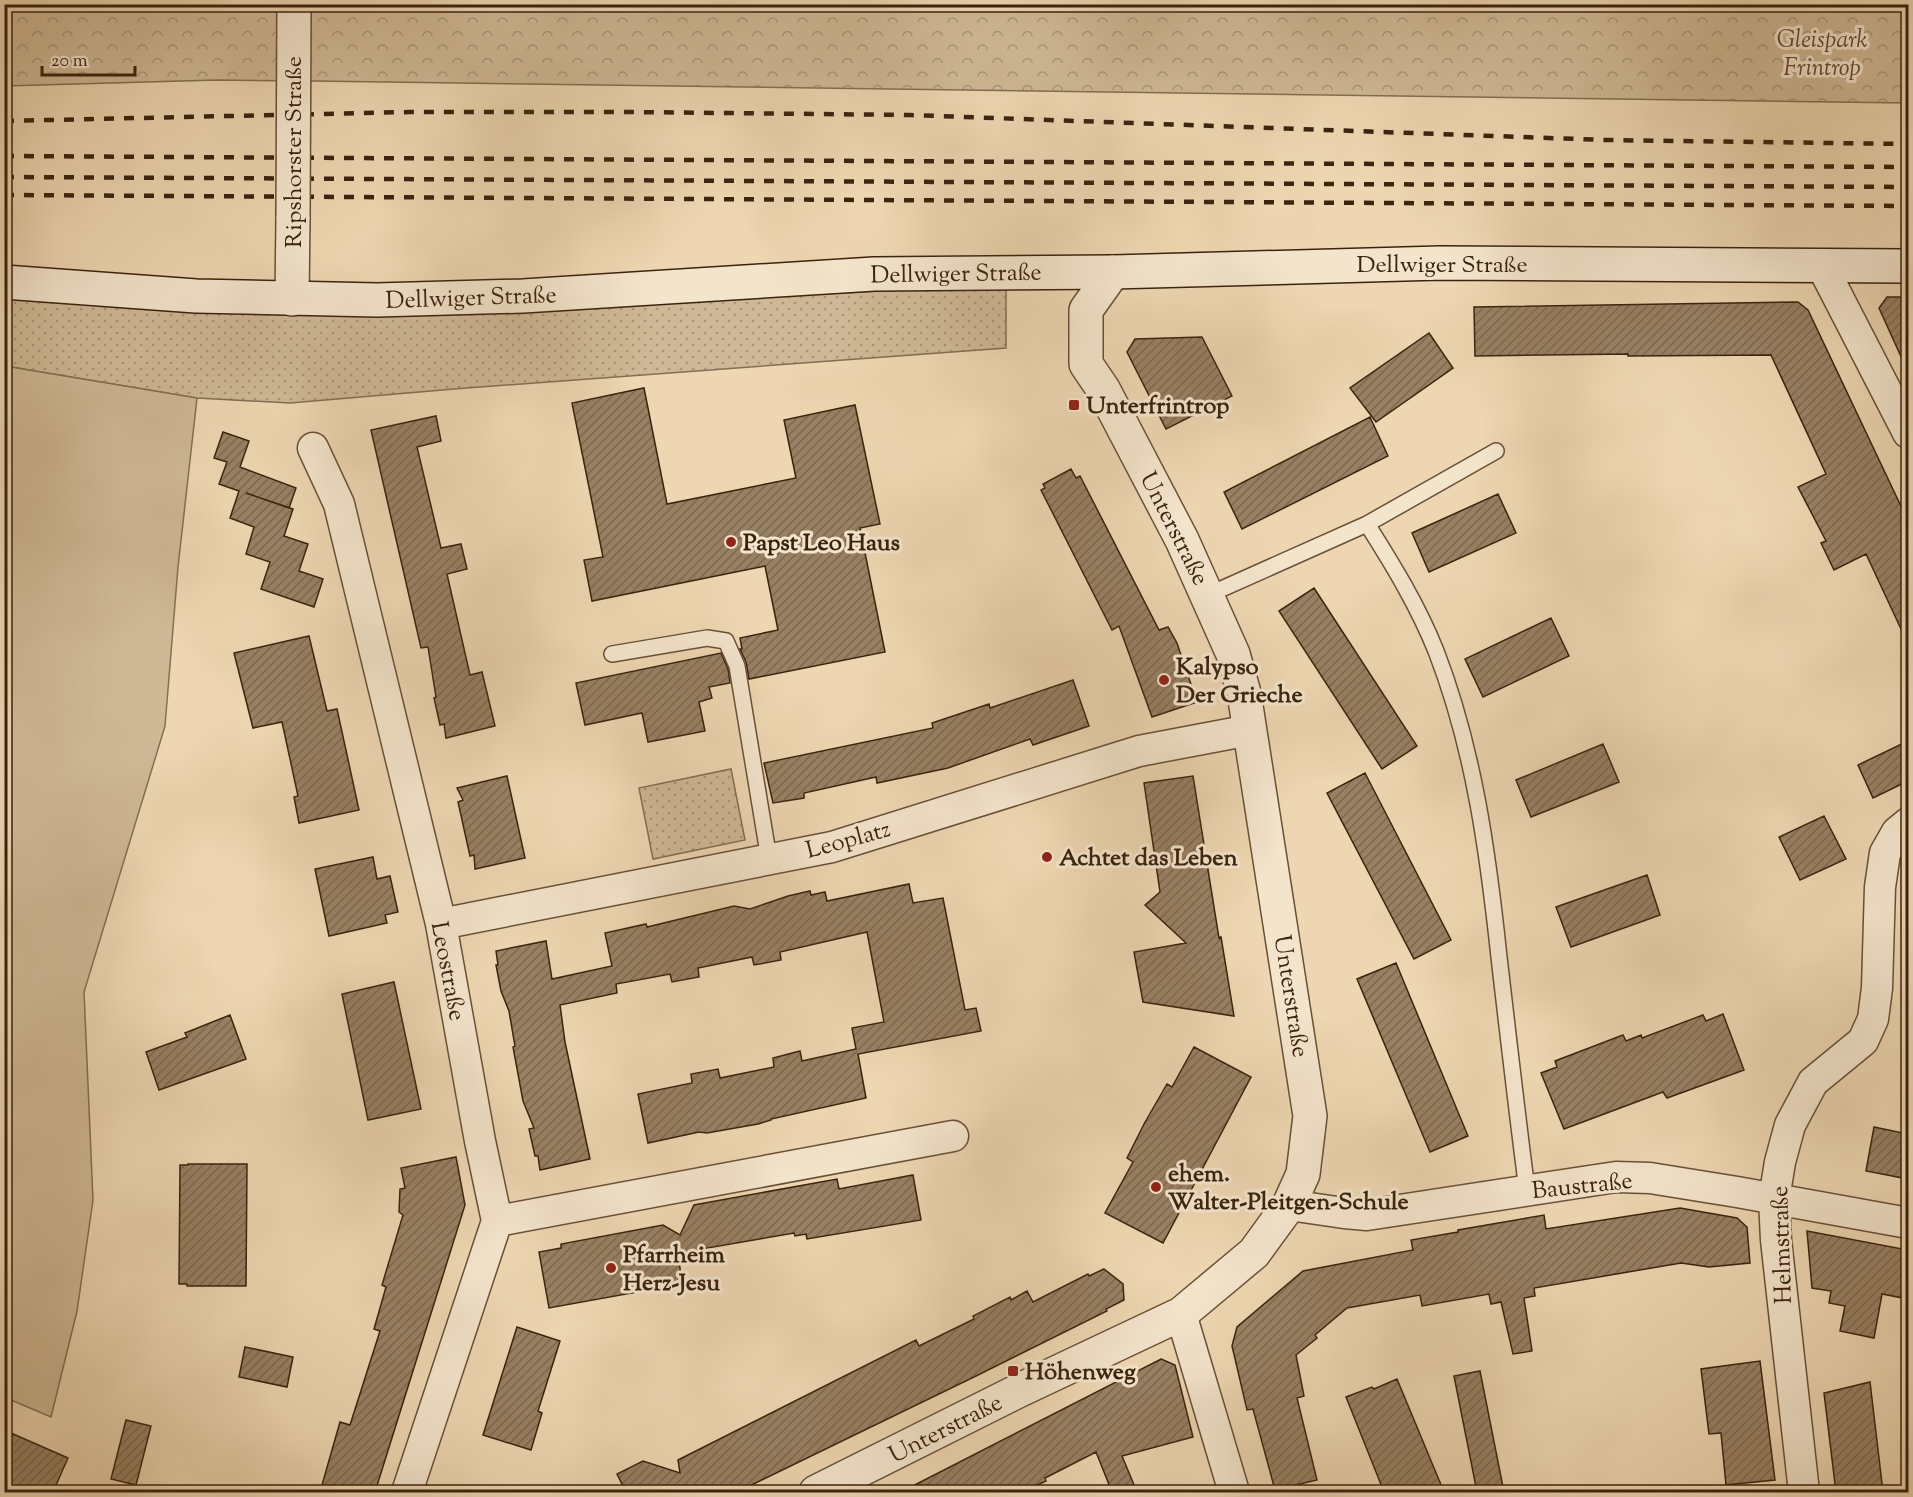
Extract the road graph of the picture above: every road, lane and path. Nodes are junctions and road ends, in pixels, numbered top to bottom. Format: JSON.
{"nodes":[{"id":1,"x":294,"y":4,"type":"edge"},
{"id":2,"x":1822,"y":266,"type":"junction"},
{"id":3,"x":1908,"y":266,"type":"edge"},
{"id":4,"x":1113,"y":272,"type":"junction"},
{"id":5,"x":4,"y":282,"type":"edge"},
{"id":6,"x":292,"y":299,"type":"junction"},
{"id":7,"x":1908,"y":433,"type":"edge"},
{"id":8,"x":313,"y":448,"type":"dead end"},
{"id":9,"x":1496,"y":451,"type":"dead end"},
{"id":10,"x":1367,"y":524,"type":"junction"},
{"id":11,"x":1208,"y":595,"type":"junction"},
{"id":12,"x":612,"y":654,"type":"dead end"},
{"id":13,"x":1250,"y":730,"type":"junction"},
{"id":14,"x":1908,"y":823,"type":"edge"},
{"id":15,"x":769,"y":859,"type":"junction"},
{"id":16,"x":441,"y":924,"type":"junction"},
{"id":17,"x":953,"y":1136,"type":"dead end"},
{"id":18,"x":1527,"y":1190,"type":"junction"},
{"id":19,"x":1774,"y":1199,"type":"junction"},
{"id":20,"x":1289,"y":1204,"type":"junction"},
{"id":21,"x":497,"y":1221,"type":"junction"},
{"id":22,"x":1908,"y":1223,"type":"edge"},
{"id":23,"x":1181,"y":1314,"type":"junction"},
{"id":24,"x":407,"y":1492,"type":"edge"},
{"id":25,"x":816,"y":1492,"type":"edge"},
{"id":26,"x":1234,"y":1492,"type":"edge"},
{"id":27,"x":1804,"y":1492,"type":"edge"}],
"edges":[{"from":1,"to":6,"type":"main road","name":"Ripshorster Straße","bridge":true},
{"from":2,"to":3,"type":"main road","name":"Dellwiger Straße"},
{"from":2,"to":4,"type":"main road","name":"Dellwiger Straße"},
{"from":2,"to":7,"type":"street"},
{"from":4,"to":6,"type":"main road","name":"Dellwiger Straße"},
{"from":4,"to":11,"type":"main road","name":"Unterstraße"},
{"from":5,"to":6,"type":"main road","name":"Dellwiger Straße"},
{"from":8,"to":16,"type":"street","name":"Leostraße"},
{"from":9,"to":10,"type":"lane"},
{"from":10,"to":11,"type":"lane"},
{"from":10,"to":18,"type":"lane"},
{"from":11,"to":13,"type":"main road","name":"Unterstraße"},
{"from":12,"to":15,"type":"lane"},
{"from":13,"to":15,"type":"street","name":"Leoplatz"},
{"from":13,"to":20,"type":"main road","name":"Unterstraße"},
{"from":14,"to":19,"type":"street","name":"Helmstraße"},
{"from":15,"to":16,"type":"street","name":"Leoplatz"},
{"from":16,"to":21,"type":"street","name":"Leostraße"},
{"from":17,"to":21,"type":"street"},
{"from":18,"to":19,"type":"street","name":"Baustraße"},
{"from":18,"to":20,"type":"street","name":"Baustraße"},
{"from":19,"to":22,"type":"street","name":"Baustraße"},
{"from":19,"to":27,"type":"street","name":"Helmstraße"},
{"from":20,"to":23,"type":"main road","name":"Unterstraße"},
{"from":21,"to":24,"type":"street"},
{"from":23,"to":25,"type":"main road","name":"Unterstraße"},
{"from":23,"to":26,"type":"street"}]}
